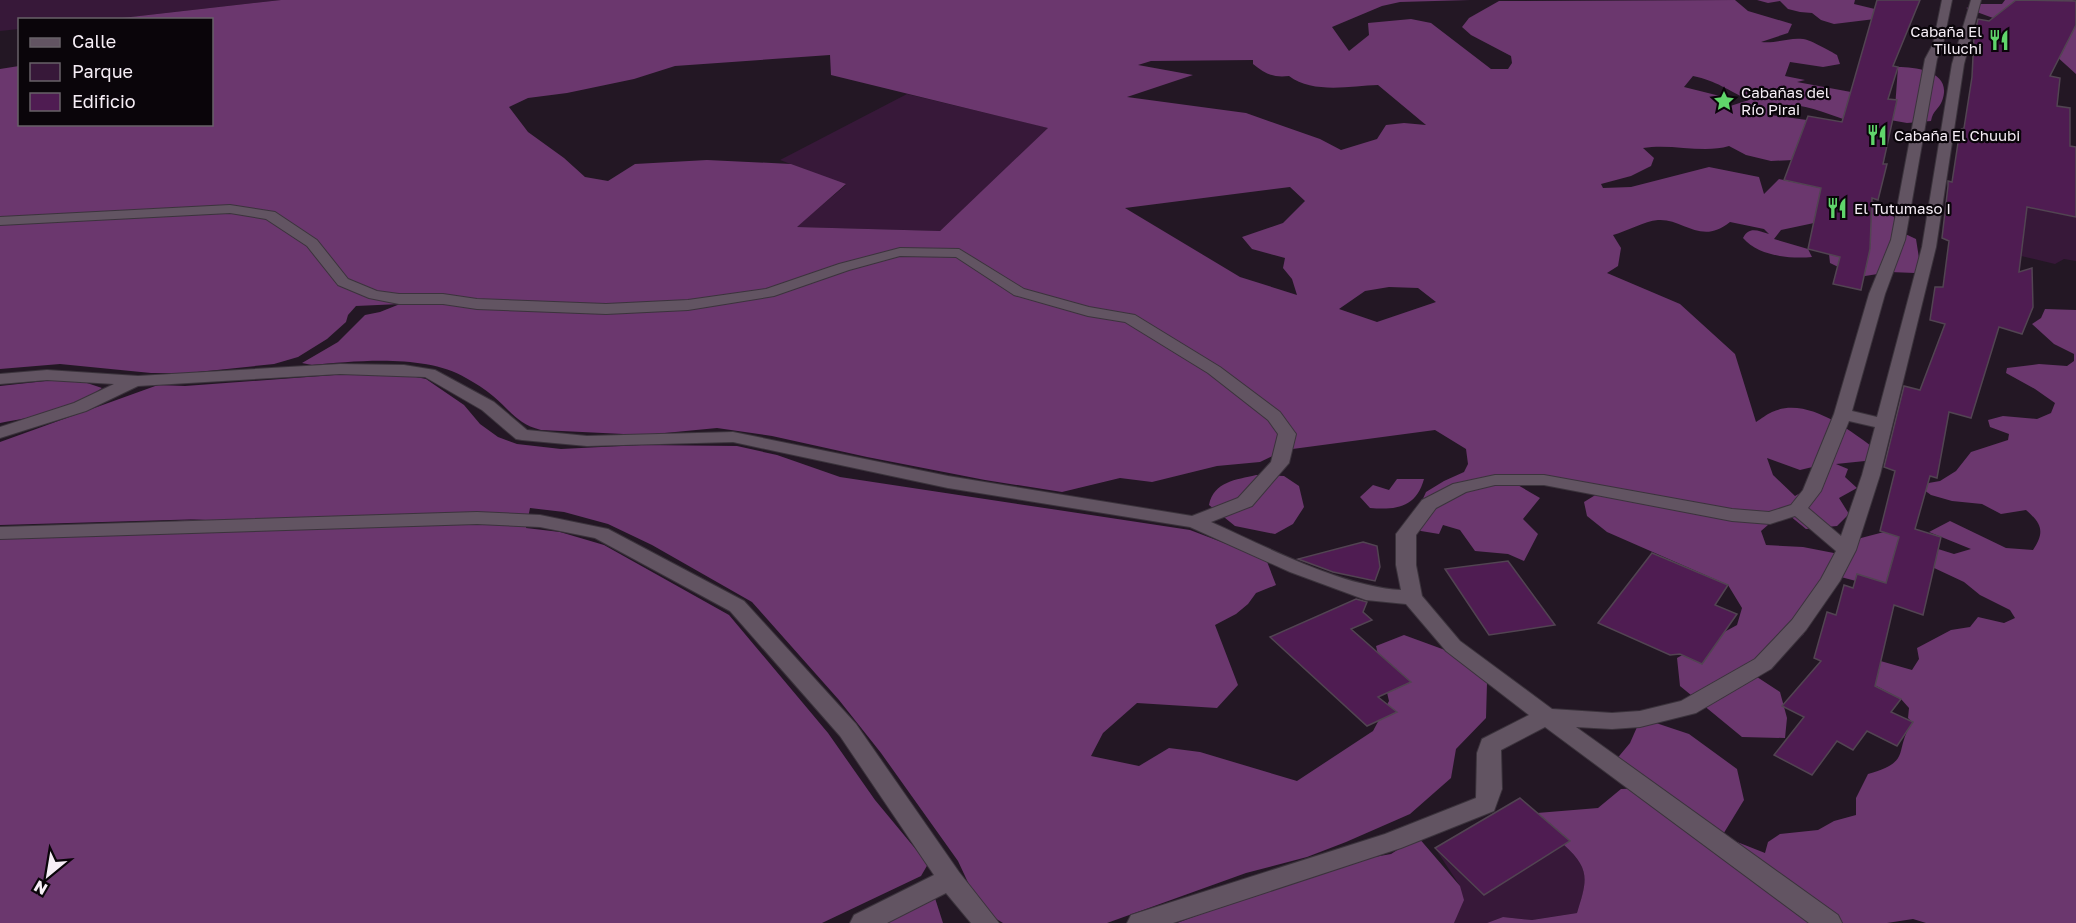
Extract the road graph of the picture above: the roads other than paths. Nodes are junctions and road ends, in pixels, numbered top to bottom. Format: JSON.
{"nodes":[{"id":1,"x":1947,"y":0,"type":"edge"},
{"id":2,"x":1976,"y":0,"type":"edge"},
{"id":3,"x":1943,"y":73,"type":"junction"},
{"id":4,"x":1926,"y":176,"type":"junction"},
{"id":5,"x":0,"y":221,"type":"edge"},
{"id":6,"x":0,"y":379,"type":"edge"},
{"id":7,"x":138,"y":381,"type":"junction"},
{"id":8,"x":1843,"y":414,"type":"junction"},
{"id":9,"x":1884,"y":424,"type":"junction"},
{"id":10,"x":0,"y":433,"type":"edge"},
{"id":11,"x":1798,"y":509,"type":"junction"},
{"id":12,"x":1194,"y":522,"type":"junction"},
{"id":13,"x":0,"y":533,"type":"edge"},
{"id":14,"x":1846,"y":550,"type":"junction"},
{"id":15,"x":1412,"y":598,"type":"junction"},
{"id":16,"x":1546,"y":717,"type":"junction"},
{"id":17,"x":950,"y":879,"type":"junction"},
{"id":18,"x":863,"y":923,"type":"edge"},
{"id":19,"x":986,"y":923,"type":"edge"},
{"id":20,"x":1140,"y":923,"type":"edge"},
{"id":21,"x":1829,"y":923,"type":"edge"}],
"edges":[{"from":1,"to":3,"type":"street"},
{"from":2,"to":3,"type":"street"},
{"from":3,"to":4,"type":"street"},
{"from":3,"to":4,"type":"street"},
{"from":4,"to":8,"type":"street"},
{"from":4,"to":9,"type":"street"},
{"from":5,"to":12,"type":"street"},
{"from":6,"to":7,"type":"street"},
{"from":7,"to":10,"type":"street"},
{"from":7,"to":12,"type":"street"},
{"from":8,"to":9,"type":"street"},
{"from":8,"to":11,"type":"street"},
{"from":9,"to":14,"type":"street"},
{"from":11,"to":14,"type":"street"},
{"from":11,"to":15,"type":"street"},
{"from":12,"to":15,"type":"street"},
{"from":13,"to":17,"type":"street"},
{"from":14,"to":16,"type":"street"},
{"from":15,"to":16,"type":"street"},
{"from":16,"to":20,"type":"street"},
{"from":16,"to":21,"type":"street"},
{"from":17,"to":18,"type":"street"},
{"from":17,"to":19,"type":"street"}]}
